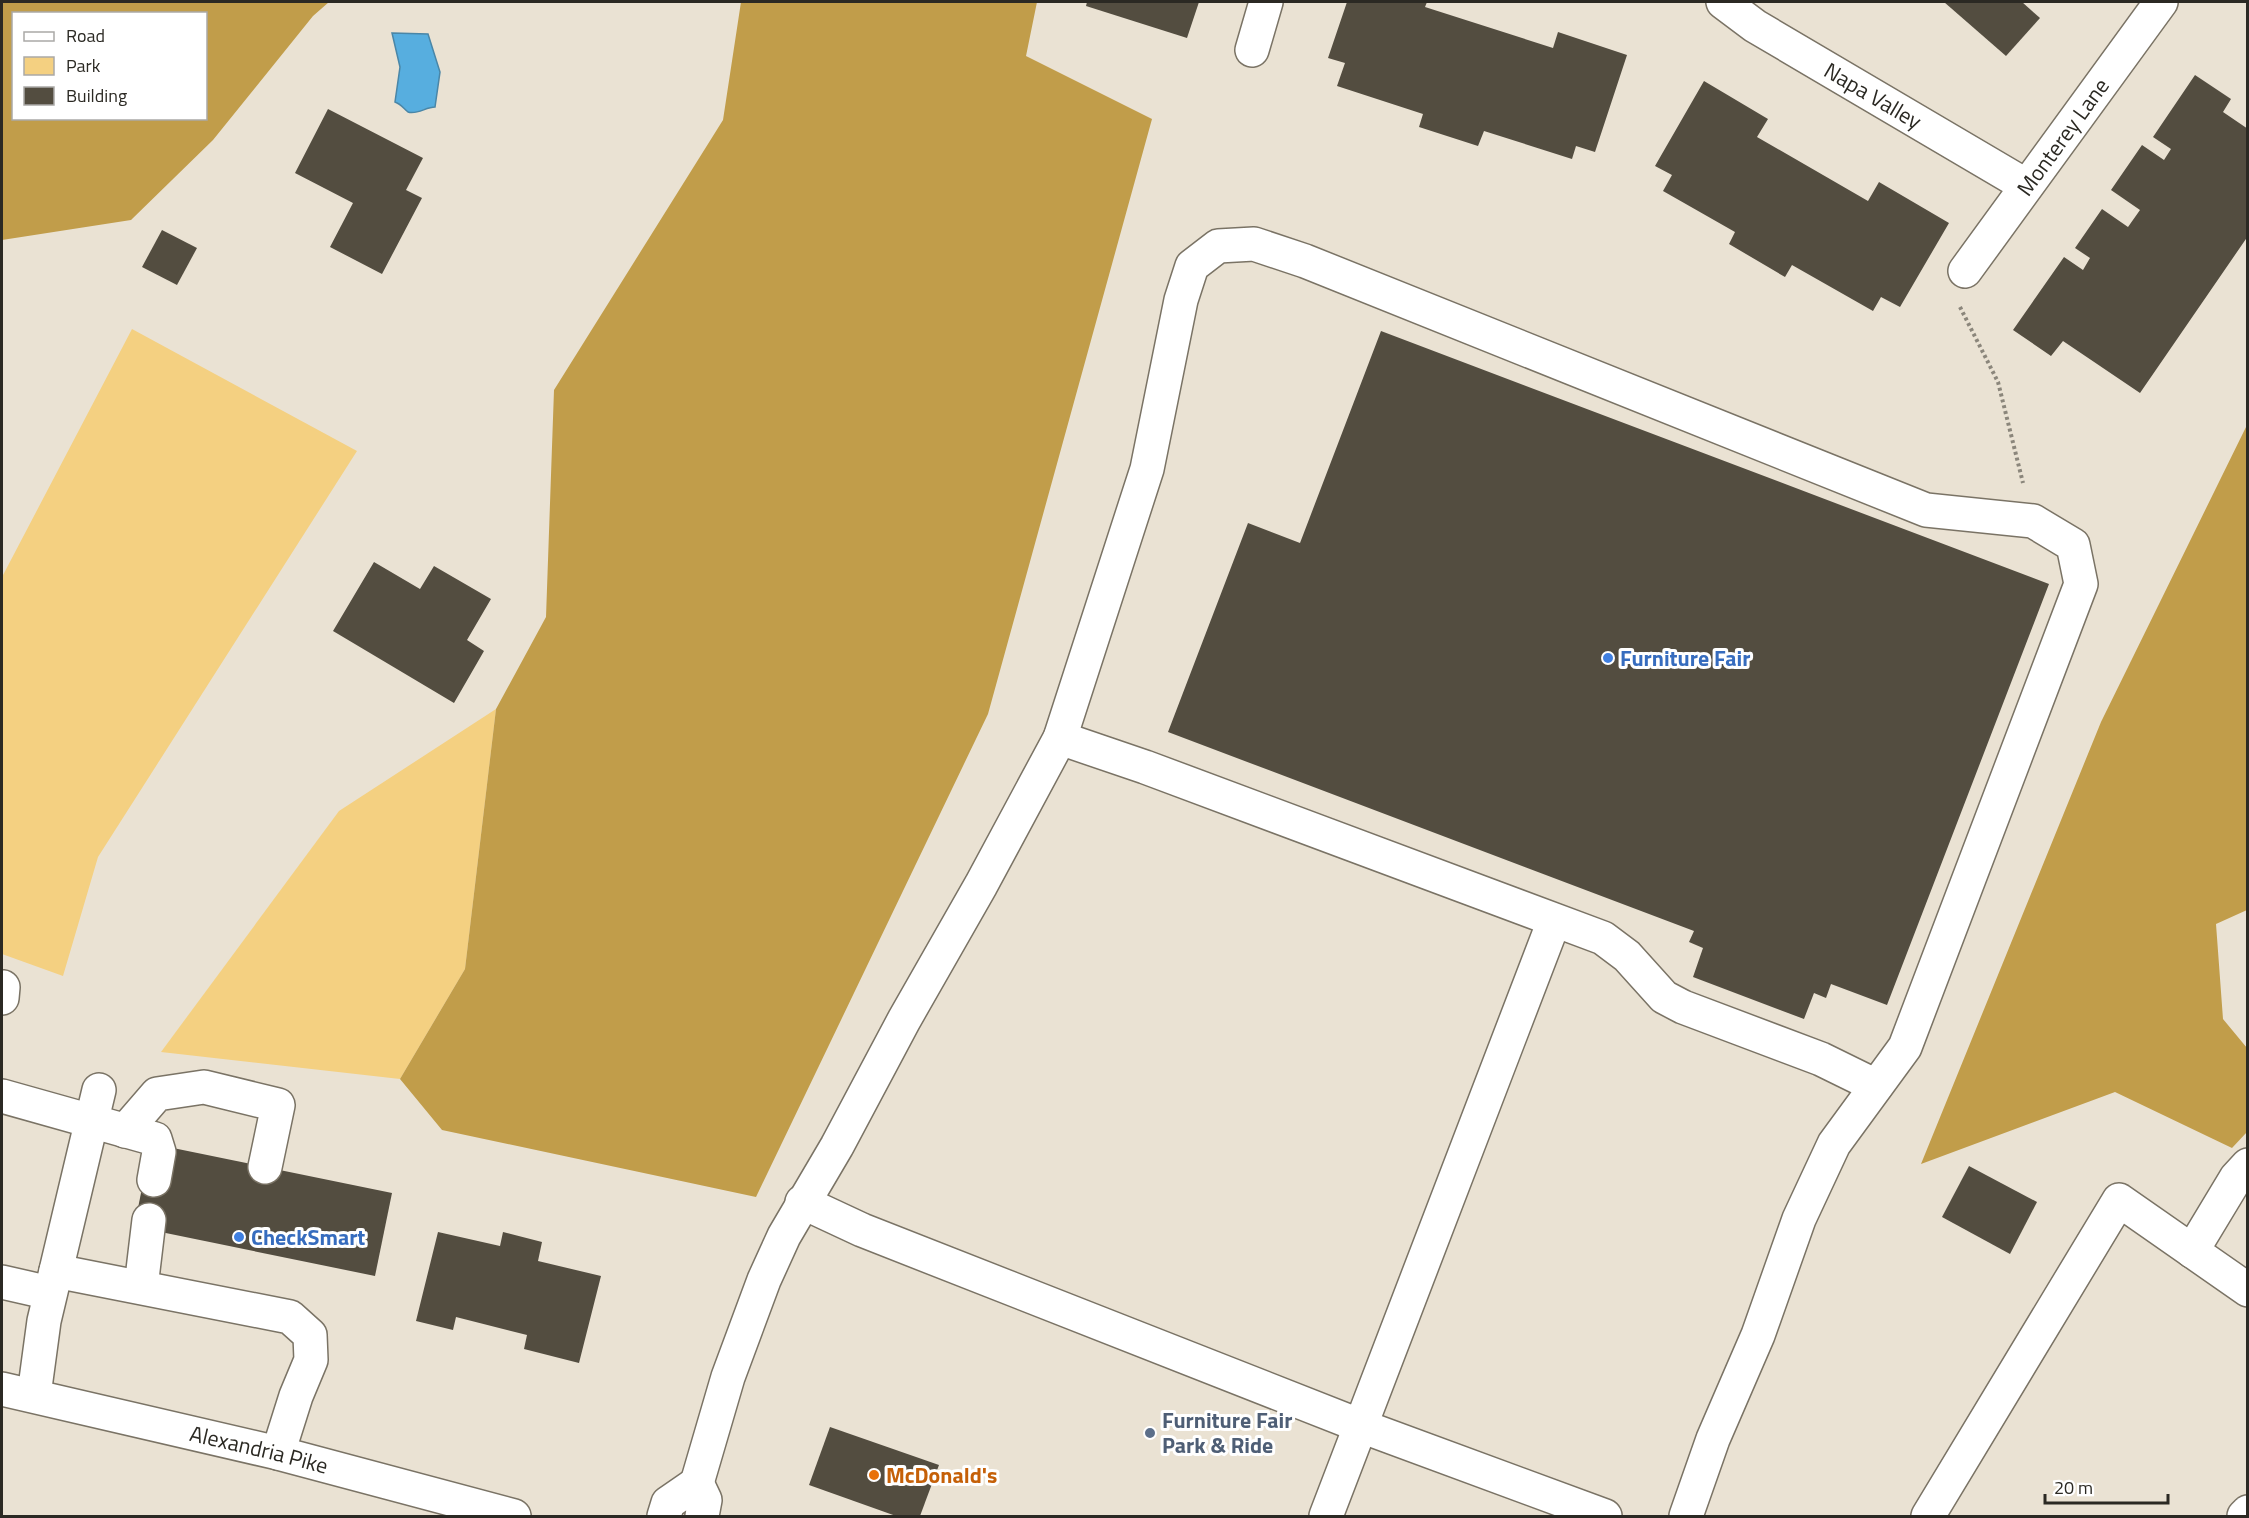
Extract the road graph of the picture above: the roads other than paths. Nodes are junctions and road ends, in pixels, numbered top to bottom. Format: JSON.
{"nodes":[{"id":1,"x":1266,"y":2,"type":"edge"},
{"id":2,"x":1723,"y":2,"type":"edge"},
{"id":3,"x":2161,"y":2,"type":"edge"},
{"id":4,"x":1252,"y":50,"type":"dead end"},
{"id":5,"x":2025,"y":185,"type":"junction"},
{"id":6,"x":1965,"y":271,"type":"road end"},
{"id":7,"x":1060,"y":738,"type":"junction"},
{"id":8,"x":1554,"y":921,"type":"junction"},
{"id":9,"x":1876,"y":1086,"type":"junction"},
{"id":10,"x":2,"y":1096,"type":"edge"},
{"id":11,"x":95,"y":1106,"type":"junction"},
{"id":12,"x":125,"y":1131,"type":"junction"},
{"id":13,"x":2247,"y":1165,"type":"edge"},
{"id":14,"x":265,"y":1167,"type":"dead end"},
{"id":15,"x":154,"y":1180,"type":"dead end"},
{"id":16,"x":802,"y":1202,"type":"junction"},
{"id":17,"x":149,"y":1220,"type":"dead end"},
{"id":18,"x":2192,"y":1251,"type":"junction"},
{"id":19,"x":2,"y":1282,"type":"edge"},
{"id":20,"x":53,"y":1282,"type":"junction"},
{"id":21,"x":141,"y":1287,"type":"junction"},
{"id":22,"x":2247,"y":1290,"type":"edge"},
{"id":23,"x":2,"y":1389,"type":"edge"},
{"id":24,"x":34,"y":1395,"type":"junction"},
{"id":25,"x":1361,"y":1426,"type":"junction"},
{"id":26,"x":278,"y":1453,"type":"junction"},
{"id":27,"x":698,"y":1483,"type":"junction"},
{"id":28,"x":2247,"y":1512,"type":"edge"},
{"id":29,"x":514,"y":1516,"type":"edge"},
{"id":30,"x":664,"y":1516,"type":"edge"},
{"id":31,"x":702,"y":1516,"type":"edge"},
{"id":32,"x":1326,"y":1516,"type":"edge"},
{"id":33,"x":1605,"y":1516,"type":"edge"},
{"id":34,"x":1686,"y":1516,"type":"edge"},
{"id":35,"x":1928,"y":1516,"type":"edge"},
{"id":36,"x":2244,"y":1516,"type":"edge"}],
"edges":[{"from":1,"to":4,"type":"main road"},
{"from":2,"to":5,"type":"main road","name":"Napa Valley"},
{"from":3,"to":5,"type":"main road","name":"Monterey Lane"},
{"from":5,"to":6,"type":"main road","name":"Monterey Lane"},
{"from":7,"to":8,"type":"main road"},
{"from":7,"to":9,"type":"main road"},
{"from":7,"to":16,"type":"main road"},
{"from":8,"to":9,"type":"main road"},
{"from":8,"to":25,"type":"main road"},
{"from":9,"to":34,"type":"main road"},
{"from":10,"to":11,"type":"main road"},
{"from":11,"to":12,"type":"main road"},
{"from":11,"to":20,"type":"main road"},
{"from":12,"to":14,"type":"main road"},
{"from":12,"to":15,"type":"main road"},
{"from":13,"to":18,"type":"main road"},
{"from":16,"to":25,"type":"main road"},
{"from":16,"to":27,"type":"main road"},
{"from":17,"to":21,"type":"main road"},
{"from":18,"to":22,"type":"main road"},
{"from":18,"to":35,"type":"main road"},
{"from":19,"to":20,"type":"main road"},
{"from":20,"to":21,"type":"main road"},
{"from":20,"to":24,"type":"main road"},
{"from":21,"to":26,"type":"main road"},
{"from":23,"to":24,"type":"main road","name":"Alexandria Pike"},
{"from":24,"to":26,"type":"main road","name":"Alexandria Pike"},
{"from":25,"to":32,"type":"main road"},
{"from":25,"to":33,"type":"main road"},
{"from":26,"to":29,"type":"main road","name":"Alexandria Pike"},
{"from":27,"to":30,"type":"main road"},
{"from":27,"to":31,"type":"main road"},
{"from":28,"to":36,"type":"main road"}]}
